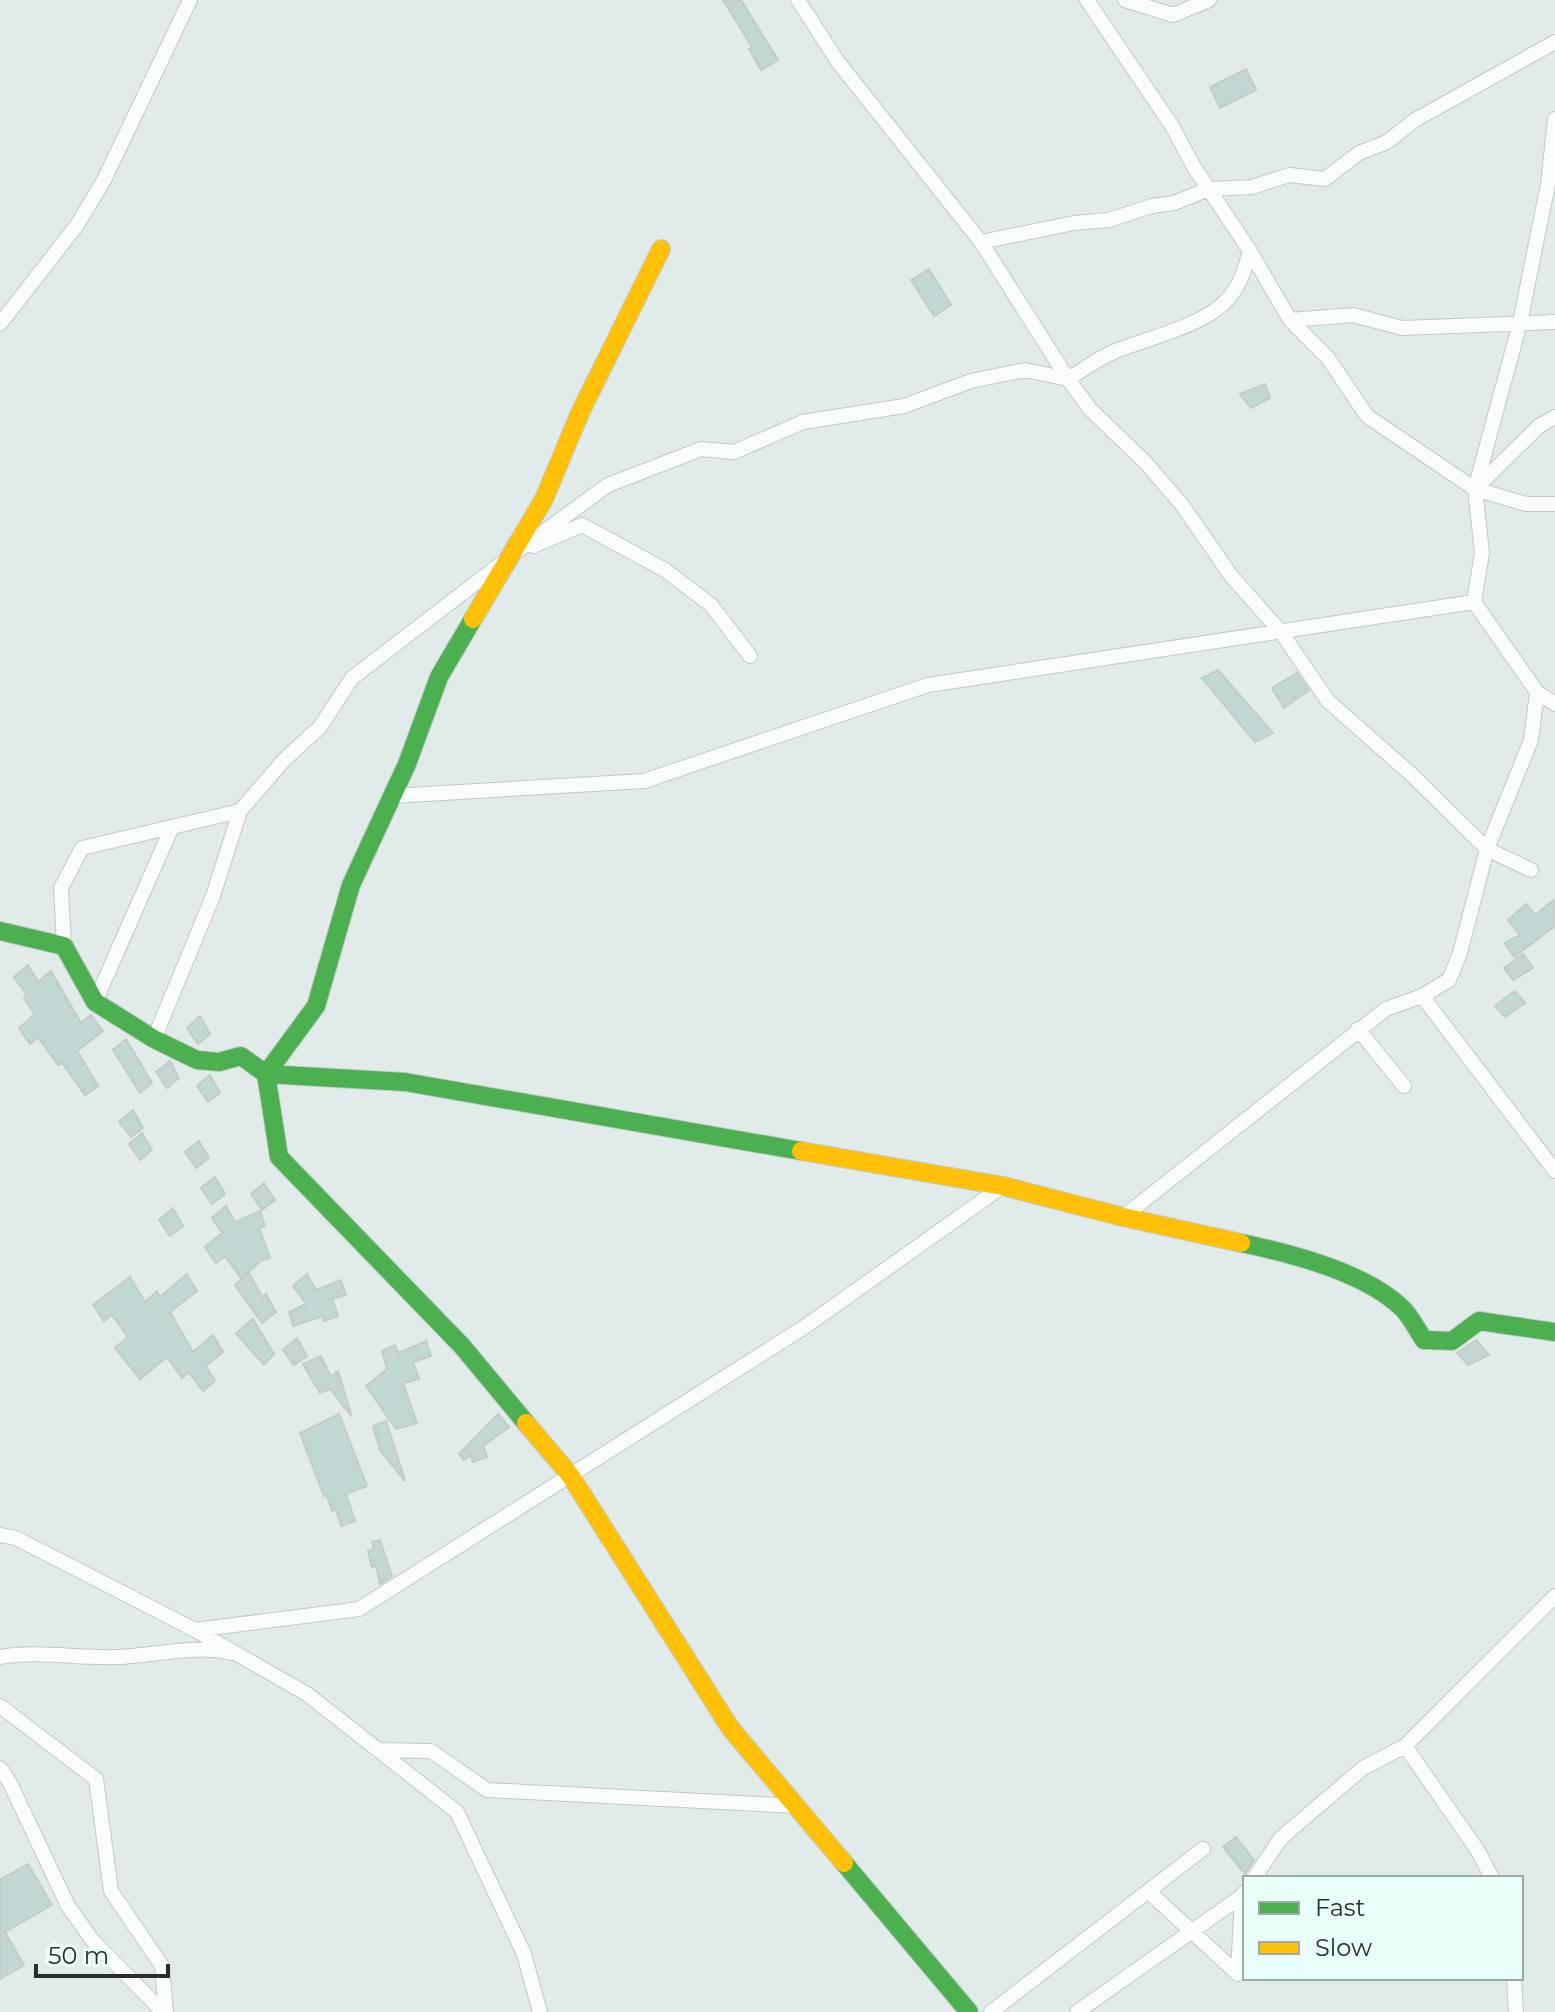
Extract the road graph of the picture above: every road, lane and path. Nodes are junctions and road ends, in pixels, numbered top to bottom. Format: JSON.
{"nodes":[{"id":1,"x":190,"y":0,"type":"edge"},
{"id":2,"x":798,"y":0,"type":"edge"},
{"id":3,"x":1087,"y":0,"type":"edge"},
{"id":4,"x":1125,"y":0,"type":"edge"},
{"id":5,"x":1209,"y":0,"type":"edge"},
{"id":6,"x":1555,"y":42,"type":"edge"},
{"id":7,"x":1555,"y":119,"type":"edge"},
{"id":8,"x":1209,"y":189,"type":"junction"},
{"id":9,"x":981,"y":242,"type":"junction"},
{"id":10,"x":661,"y":249,"type":"dead end"},
{"id":11,"x":1250,"y":251,"type":"junction"},
{"id":12,"x":1290,"y":320,"type":"junction"},
{"id":13,"x":1555,"y":322,"type":"edge"},
{"id":14,"x":1520,"y":323,"type":"junction"},
{"id":15,"x":0,"y":324,"type":"edge"},
{"id":16,"x":1068,"y":379,"type":"junction"},
{"id":17,"x":1555,"y":417,"type":"edge"},
{"id":18,"x":1475,"y":489,"type":"junction"},
{"id":19,"x":1555,"y":504,"type":"edge"},
{"id":20,"x":510,"y":556,"type":"junction"},
{"id":21,"x":1474,"y":602,"type":"junction"},
{"id":22,"x":1281,"y":632,"type":"junction"},
{"id":23,"x":750,"y":656,"type":"dead end"},
{"id":24,"x":1537,"y":692,"type":"junction"},
{"id":25,"x":1555,"y":704,"type":"edge"},
{"id":26,"x":392,"y":796,"type":"junction"},
{"id":27,"x":240,"y":811,"type":"junction"},
{"id":28,"x":172,"y":827,"type":"junction"},
{"id":29,"x":1487,"y":849,"type":"junction"},
{"id":30,"x":1531,"y":870,"type":"dead end"},
{"id":31,"x":0,"y":931,"type":"edge"},
{"id":32,"x":64,"y":946,"type":"junction"},
{"id":33,"x":1422,"y":996,"type":"junction"},
{"id":34,"x":95,"y":1002,"type":"junction"},
{"id":35,"x":1358,"y":1029,"type":"junction"},
{"id":36,"x":154,"y":1039,"type":"junction"},
{"id":37,"x":266,"y":1074,"type":"junction"},
{"id":38,"x":1404,"y":1086,"type":"dead end"},
{"id":39,"x":1555,"y":1171,"type":"edge"},
{"id":40,"x":1003,"y":1186,"type":"junction"},
{"id":41,"x":1123,"y":1217,"type":"junction"},
{"id":42,"x":1555,"y":1332,"type":"edge"},
{"id":43,"x":570,"y":1475,"type":"junction"},
{"id":44,"x":0,"y":1535,"type":"edge"},
{"id":45,"x":1555,"y":1596,"type":"edge"},
{"id":46,"x":195,"y":1630,"type":"junction"},
{"id":47,"x":0,"y":1657,"type":"edge"},
{"id":48,"x":246,"y":1660,"type":"junction"},
{"id":49,"x":0,"y":1706,"type":"edge"},
{"id":50,"x":1405,"y":1746,"type":"junction"},
{"id":51,"x":378,"y":1750,"type":"junction"},
{"id":52,"x":0,"y":1768,"type":"edge"},
{"id":53,"x":796,"y":1806,"type":"junction"},
{"id":54,"x":1203,"y":1849,"type":"dead end"},
{"id":55,"x":1255,"y":1876,"type":"edge"},
{"id":56,"x":1491,"y":1876,"type":"edge"},
{"id":57,"x":1149,"y":1892,"type":"junction"},
{"id":58,"x":1243,"y":1895,"type":"edge"},
{"id":59,"x":1243,"y":1907,"type":"edge"},
{"id":60,"x":1192,"y":1931,"type":"junction"},
{"id":61,"x":1514,"y":1980,"type":"edge"},
{"id":62,"x":164,"y":2012,"type":"edge"},
{"id":63,"x":540,"y":2012,"type":"edge"},
{"id":64,"x":969,"y":2012,"type":"edge"},
{"id":65,"x":991,"y":2012,"type":"edge"},
{"id":66,"x":1077,"y":2012,"type":"edge"},
{"id":67,"x":1516,"y":2012,"type":"edge"}],
"edges":[{"from":1,"to":15,"type":"street"},
{"from":2,"to":9,"type":"street"},
{"from":3,"to":8,"type":"street"},
{"from":4,"to":5,"type":"street"},
{"from":6,"to":8,"type":"street"},
{"from":7,"to":14,"type":"street"},
{"from":8,"to":9,"type":"street"},
{"from":8,"to":11,"type":"street"},
{"from":9,"to":16,"type":"street"},
{"from":10,"to":20,"type":"street"},
{"from":11,"to":12,"type":"street"},
{"from":11,"to":16,"type":"street"},
{"from":12,"to":14,"type":"street"},
{"from":12,"to":18,"type":"street"},
{"from":13,"to":14,"type":"street"},
{"from":14,"to":18,"type":"street"},
{"from":16,"to":20,"type":"street"},
{"from":16,"to":22,"type":"street"},
{"from":17,"to":18,"type":"street"},
{"from":18,"to":19,"type":"street"},
{"from":18,"to":21,"type":"street"},
{"from":20,"to":23,"type":"street"},
{"from":20,"to":26,"type":"street"},
{"from":20,"to":27,"type":"street"},
{"from":21,"to":22,"type":"street"},
{"from":21,"to":24,"type":"street"},
{"from":22,"to":26,"type":"street"},
{"from":22,"to":29,"type":"street"},
{"from":24,"to":25,"type":"street"},
{"from":24,"to":29,"type":"street"},
{"from":26,"to":37,"type":"street"},
{"from":27,"to":28,"type":"street"},
{"from":27,"to":36,"type":"street"},
{"from":28,"to":32,"type":"street"},
{"from":28,"to":34,"type":"street"},
{"from":29,"to":30,"type":"street"},
{"from":29,"to":33,"type":"street"},
{"from":31,"to":32,"type":"street"},
{"from":32,"to":34,"type":"street"},
{"from":33,"to":35,"type":"street"},
{"from":33,"to":39,"type":"street"},
{"from":34,"to":36,"type":"street"},
{"from":35,"to":38,"type":"street"},
{"from":35,"to":41,"type":"street"},
{"from":36,"to":37,"type":"street"},
{"from":37,"to":40,"type":"street"},
{"from":37,"to":43,"type":"street"},
{"from":40,"to":41,"type":"street"},
{"from":40,"to":43,"type":"street"},
{"from":41,"to":42,"type":"street"},
{"from":43,"to":46,"type":"street"},
{"from":43,"to":53,"type":"street"},
{"from":44,"to":46,"type":"street"},
{"from":45,"to":50,"type":"street"},
{"from":46,"to":48,"type":"street"},
{"from":47,"to":48,"type":"street"},
{"from":48,"to":51,"type":"street"},
{"from":49,"to":62,"type":"street"},
{"from":50,"to":55,"type":"street"},
{"from":50,"to":56,"type":"street"},
{"from":51,"to":53,"type":"street"},
{"from":51,"to":63,"type":"street"},
{"from":52,"to":62,"type":"street"},
{"from":53,"to":64,"type":"street"},
{"from":54,"to":57,"type":"street"},
{"from":57,"to":60,"type":"street"},
{"from":57,"to":65,"type":"street"},
{"from":58,"to":60,"type":"street"},
{"from":59,"to":60,"type":"street"},
{"from":60,"to":66,"type":"street"},
{"from":61,"to":67,"type":"street"}]}
